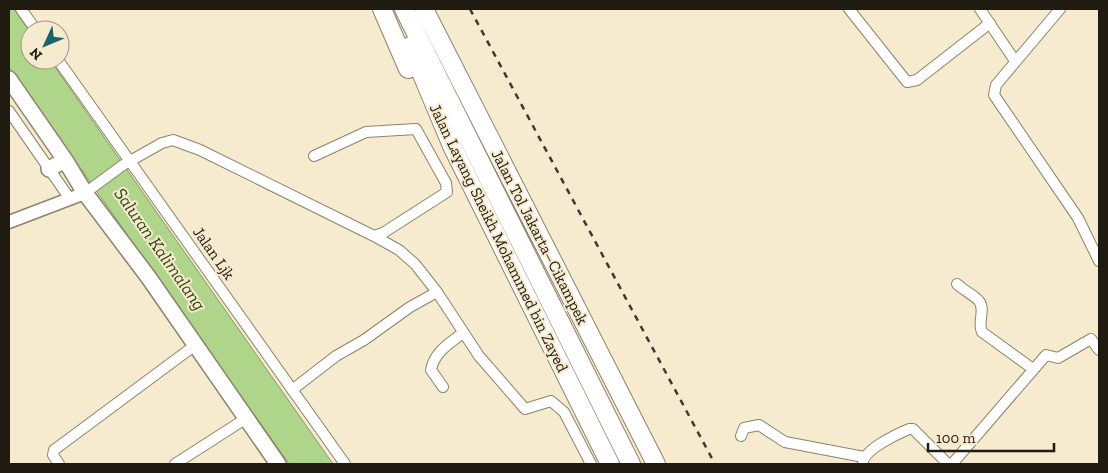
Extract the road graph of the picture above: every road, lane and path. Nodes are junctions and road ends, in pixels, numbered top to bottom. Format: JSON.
{"nodes":[{"id":1,"x":21,"y":9,"type":"edge"},
{"id":2,"x":382,"y":9,"type":"edge"},
{"id":3,"x":395,"y":9,"type":"edge"},
{"id":4,"x":404,"y":9,"type":"edge"},
{"id":5,"x":424,"y":9,"type":"edge"},
{"id":6,"x":849,"y":9,"type":"edge"},
{"id":7,"x":980,"y":9,"type":"edge"},
{"id":8,"x":1060,"y":9,"type":"edge"},
{"id":9,"x":29,"y":20,"type":"edge"},
{"id":10,"x":990,"y":24,"type":"junction"},
{"id":11,"x":1015,"y":61,"type":"junction"},
{"id":12,"x":65,"y":70,"type":"edge"},
{"id":13,"x":9,"y":79,"type":"edge"},
{"id":14,"x":27,"y":104,"type":"junction"},
{"id":15,"x":9,"y":113,"type":"edge"},
{"id":16,"x":314,"y":156,"type":"dead end"},
{"id":17,"x":65,"y":160,"type":"junction"},
{"id":18,"x":126,"y":162,"type":"junction"},
{"id":19,"x":49,"y":169,"type":"junction"},
{"id":20,"x":89,"y":190,"type":"junction"},
{"id":21,"x":70,"y":199,"type":"junction"},
{"id":22,"x":9,"y":222,"type":"edge"},
{"id":23,"x":374,"y":236,"type":"junction"},
{"id":24,"x":1099,"y":261,"type":"edge"},
{"id":25,"x":957,"y":284,"type":"dead end"},
{"id":26,"x":437,"y":292,"type":"junction"},
{"id":27,"x":464,"y":333,"type":"junction"},
{"id":28,"x":194,"y":346,"type":"junction"},
{"id":29,"x":1099,"y":350,"type":"edge"},
{"id":30,"x":1033,"y":369,"type":"junction"},
{"id":31,"x":443,"y":386,"type":"dead end"},
{"id":32,"x":292,"y":390,"type":"junction"},
{"id":33,"x":245,"y":418,"type":"junction"},
{"id":34,"x":741,"y":436,"type":"dead end"},
{"id":35,"x":864,"y":461,"type":"edge"},
{"id":36,"x":59,"y":464,"type":"edge"},
{"id":37,"x":176,"y":464,"type":"edge"},
{"id":38,"x":278,"y":464,"type":"edge"},
{"id":39,"x":345,"y":464,"type":"edge"},
{"id":40,"x":591,"y":464,"type":"edge"},
{"id":41,"x":597,"y":464,"type":"edge"},
{"id":42,"x":610,"y":464,"type":"edge"},
{"id":43,"x":630,"y":464,"type":"edge"},
{"id":44,"x":656,"y":464,"type":"edge"},
{"id":45,"x":948,"y":464,"type":"edge"},
{"id":46,"x":952,"y":464,"type":"edge"}],
"edges":[{"from":1,"to":9,"type":"street"},
{"from":2,"to":41,"type":"highway","name":"Jalan Layang Sheikh Mohammed bin Zayed"},
{"from":3,"to":42,"type":"highway","name":"Jalan Layang Sheikh Mohammed bin Zayed"},
{"from":4,"to":43,"type":"highway","name":"Jalan Tol Jakarta–Cikampek"},
{"from":5,"to":44,"type":"highway","name":"Jalan Tol Jakarta–Cikampek"},
{"from":6,"to":10,"type":"street"},
{"from":7,"to":10,"type":"street"},
{"from":8,"to":11,"type":"street"},
{"from":10,"to":11,"type":"street"},
{"from":11,"to":24,"type":"street"},
{"from":12,"to":18,"type":"street","name":"Jalan Ljk"},
{"from":13,"to":14,"type":"main road"},
{"from":14,"to":15,"type":"street"},
{"from":14,"to":17,"type":"main road"},
{"from":15,"to":19,"type":"street"},
{"from":16,"to":23,"type":"street"},
{"from":17,"to":19,"type":"main road"},
{"from":17,"to":20,"type":"main road"},
{"from":18,"to":20,"type":"street"},
{"from":18,"to":23,"type":"street"},
{"from":18,"to":32,"type":"street","name":"Jalan Ljk"},
{"from":19,"to":21,"type":"street"},
{"from":20,"to":21,"type":"street"},
{"from":20,"to":28,"type":"main road"},
{"from":21,"to":22,"type":"street"},
{"from":23,"to":26,"type":"street"},
{"from":25,"to":30,"type":"street"},
{"from":26,"to":27,"type":"street"},
{"from":26,"to":32,"type":"street"},
{"from":27,"to":31,"type":"street"},
{"from":27,"to":40,"type":"street"},
{"from":28,"to":33,"type":"main road"},
{"from":28,"to":36,"type":"street"},
{"from":29,"to":30,"type":"street"},
{"from":30,"to":46,"type":"street"},
{"from":32,"to":39,"type":"street","name":"Jalan Ljk"},
{"from":33,"to":37,"type":"street"},
{"from":33,"to":38,"type":"main road"},
{"from":34,"to":35,"type":"street"},
{"from":35,"to":45,"type":"street"}]}
